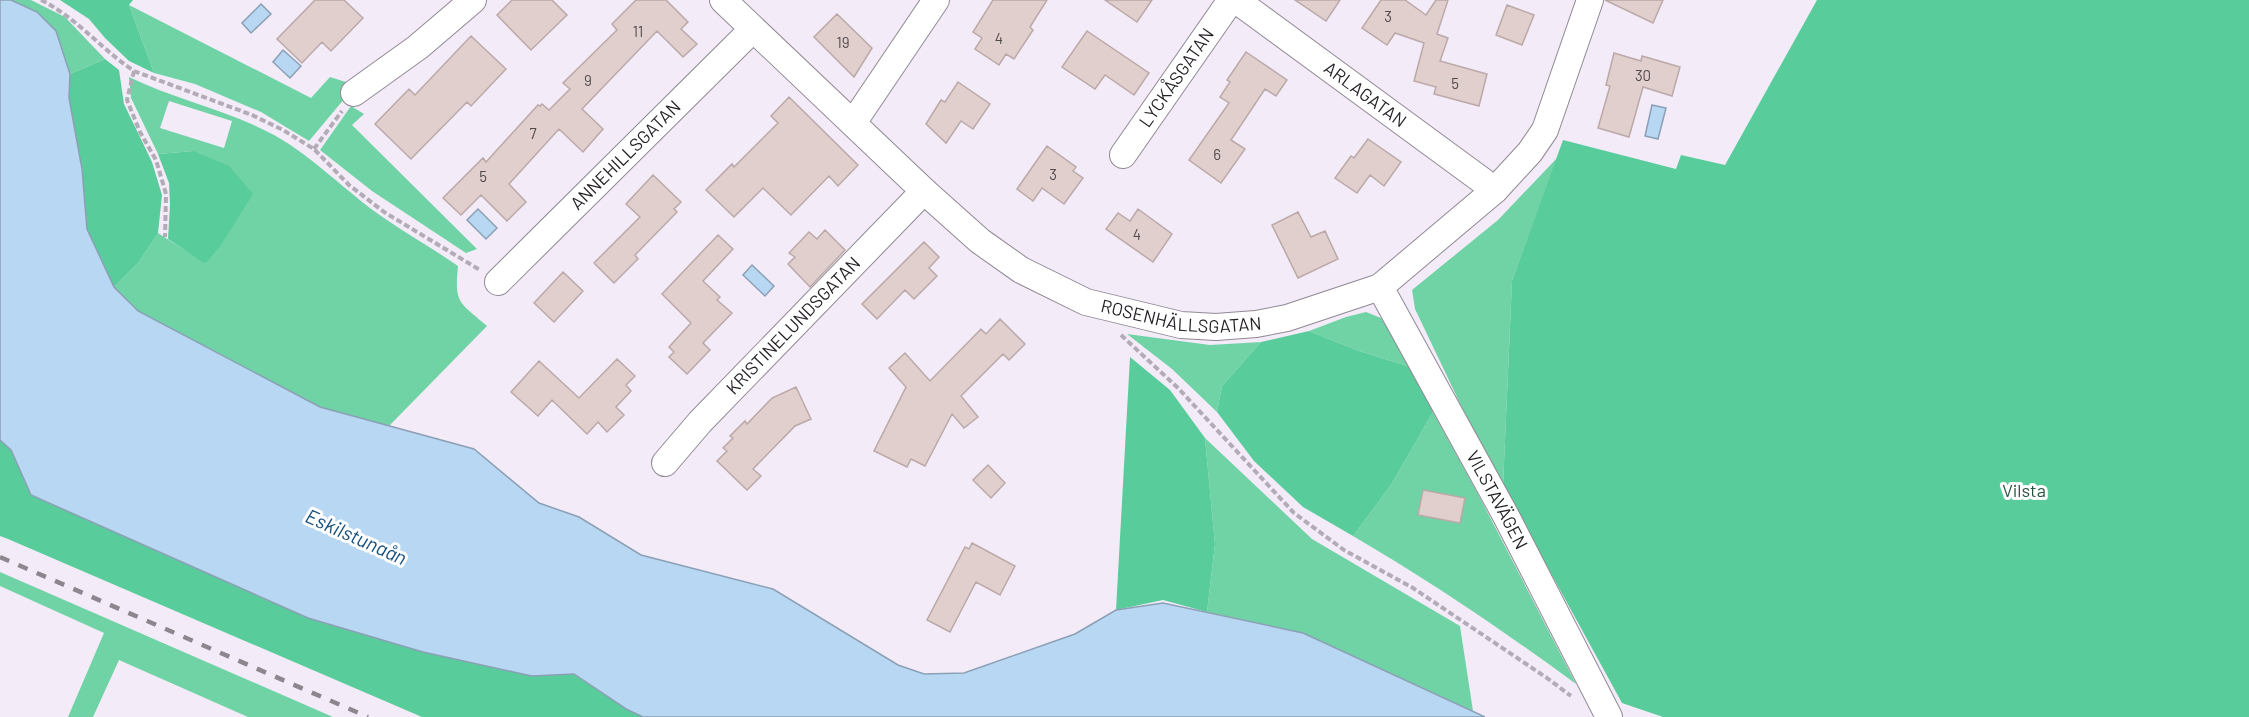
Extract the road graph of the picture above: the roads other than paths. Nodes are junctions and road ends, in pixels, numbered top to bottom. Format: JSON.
{"nodes":[{"id":1,"x":473,"y":0,"type":"edge"},
{"id":2,"x":723,"y":0,"type":"edge"},
{"id":3,"x":936,"y":0,"type":"edge"},
{"id":4,"x":1231,"y":0,"type":"edge"},
{"id":5,"x":1236,"y":0,"type":"edge"},
{"id":6,"x":1590,"y":0,"type":"edge"},
{"id":7,"x":753,"y":29,"type":"junction"},
{"id":8,"x":354,"y":93,"type":"road end"},
{"id":9,"x":853,"y":123,"type":"junction"},
{"id":10,"x":1123,"y":155,"type":"dead end"},
{"id":11,"x":1495,"y":190,"type":"junction"},
{"id":12,"x":924,"y":191,"type":"junction"},
{"id":13,"x":498,"y":282,"type":"road end"},
{"id":14,"x":1380,"y":287,"type":"junction"},
{"id":15,"x":665,"y":463,"type":"dead end"},
{"id":16,"x":1609,"y":717,"type":"edge"}],
"edges":[{"from":1,"to":8,"type":"street"},
{"from":2,"to":7,"type":"street","name":"ROSENHÄLLSGATAN"},
{"from":3,"to":9,"type":"street"},
{"from":4,"to":10,"type":"street","name":"LYCKÅSGATAN"},
{"from":5,"to":11,"type":"street","name":"ARLAGATAN"},
{"from":6,"to":11,"type":"street","name":"ROSENHÄLLSGATAN"},
{"from":7,"to":9,"type":"street","name":"ROSENHÄLLSGATAN"},
{"from":7,"to":13,"type":"street","name":"ANNEHILLSGATAN"},
{"from":9,"to":12,"type":"street","name":"ROSENHÄLLSGATAN"},
{"from":11,"to":14,"type":"street","name":"ROSENHÄLLSGATAN"},
{"from":12,"to":14,"type":"street","name":"ROSENHÄLLSGATAN"},
{"from":12,"to":15,"type":"street","name":"KRISTINELUNDSGATAN"},
{"from":14,"to":16,"type":"street","name":"VILSTAVÄGEN"}]}
